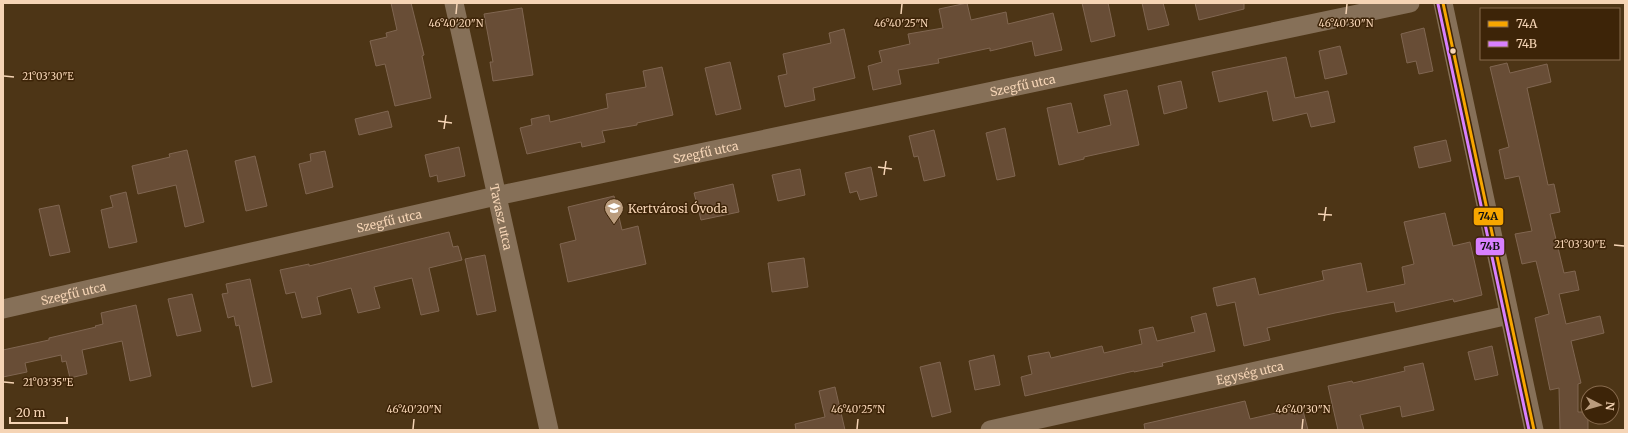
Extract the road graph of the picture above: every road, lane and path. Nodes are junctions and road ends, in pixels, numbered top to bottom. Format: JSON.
{"nodes":[{"id":1,"x":454,"y":3,"type":"edge"},
{"id":2,"x":1410,"y":3,"type":"edge"},
{"id":3,"x":1443,"y":3,"type":"edge"},
{"id":4,"x":496,"y":196,"type":"junction"},
{"id":5,"x":3,"y":309,"type":"edge"},
{"id":6,"x":1510,"y":316,"type":"junction"},
{"id":7,"x":549,"y":430,"type":"edge"},
{"id":8,"x":990,"y":430,"type":"edge"},
{"id":9,"x":1534,"y":430,"type":"edge"}],
"edges":[{"from":1,"to":4,"type":"street","name":"Tavasz utca"},
{"from":2,"to":4,"type":"street","name":"Szegfű utca"},
{"from":3,"to":6,"type":"street"},
{"from":4,"to":5,"type":"street","name":"Szegfű utca"},
{"from":4,"to":7,"type":"street","name":"Tavasz utca"},
{"from":6,"to":8,"type":"street","name":"Egység utca"},
{"from":6,"to":9,"type":"street"}]}
